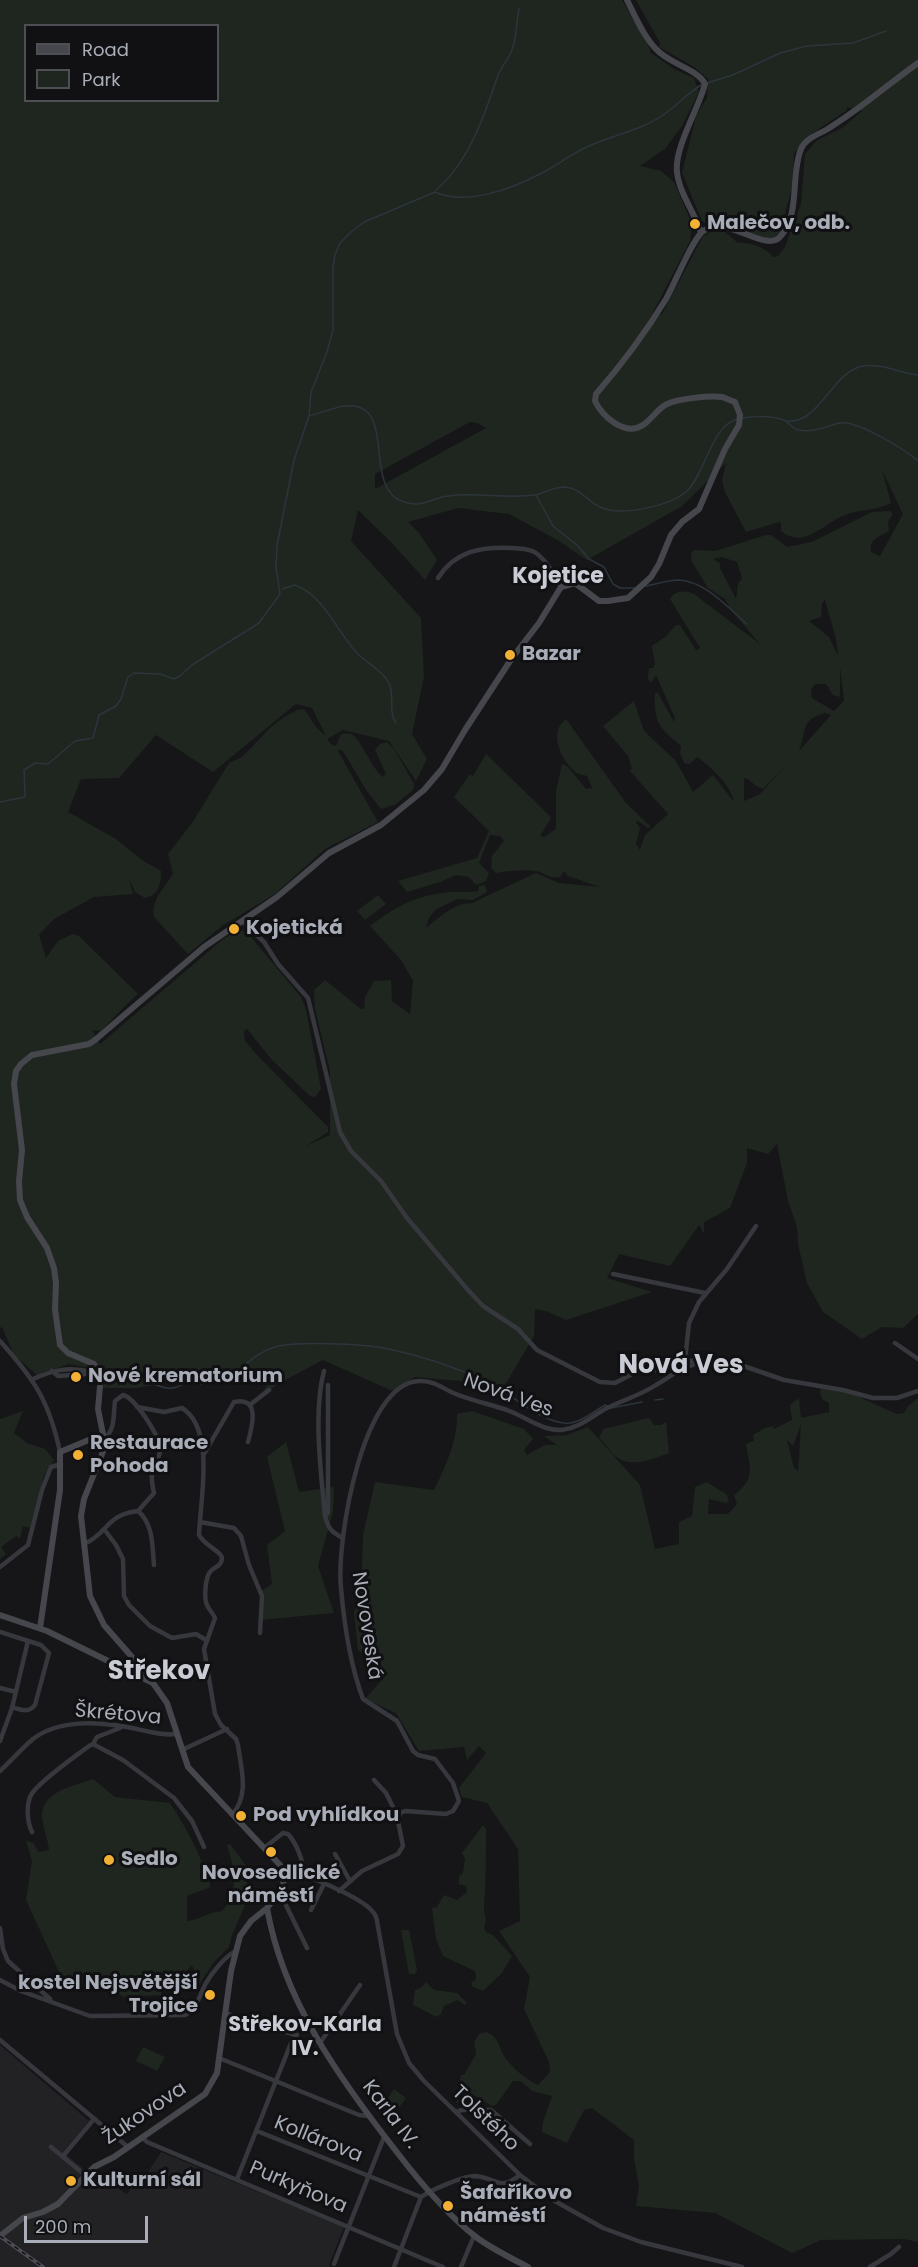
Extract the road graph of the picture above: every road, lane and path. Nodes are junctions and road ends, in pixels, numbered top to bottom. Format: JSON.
{"nodes":[{"id":1,"x":627,"y":0,"type":"edge"},
{"id":2,"x":918,"y":63,"type":"edge"},
{"id":3,"x":701,"y":233,"type":"junction"},
{"id":4,"x":438,"y":578,"type":"dead end"},
{"id":5,"x":561,"y":587,"type":"junction"},
{"id":6,"x":242,"y":921,"type":"junction"},
{"id":7,"x":756,"y":1226,"type":"dead end"},
{"id":8,"x":614,"y":1274,"type":"dead end"},
{"id":9,"x":705,"y":1293,"type":"junction"},
{"id":10,"x":0,"y":1341,"type":"edge"},
{"id":11,"x":896,"y":1343,"type":"dead end"},
{"id":12,"x":918,"y":1359,"type":"edge"},
{"id":13,"x":685,"y":1360,"type":"junction"},
{"id":14,"x":700,"y":1362,"type":"junction"},
{"id":15,"x":324,"y":1371,"type":"dead end"},
{"id":16,"x":100,"y":1373,"type":"junction"},
{"id":17,"x":33,"y":1379,"type":"junction"},
{"id":18,"x":436,"y":1383,"type":"joint"},
{"id":19,"x":328,"y":1385,"type":"dead end"},
{"id":20,"x":269,"y":1390,"type":"dead end"},
{"id":21,"x":918,"y":1391,"type":"edge"},
{"id":22,"x":251,"y":1404,"type":"junction"},
{"id":23,"x":137,"y":1407,"type":"junction"},
{"id":24,"x":103,"y":1436,"type":"junction"},
{"id":25,"x":248,"y":1442,"type":"dead end"},
{"id":26,"x":60,"y":1452,"type":"junction"},
{"id":27,"x":204,"y":1454,"type":"junction"},
{"id":28,"x":61,"y":1464,"type":"junction"},
{"id":29,"x":138,"y":1511,"type":"junction"},
{"id":30,"x":325,"y":1515,"type":"junction"},
{"id":31,"x":200,"y":1522,"type":"junction"},
{"id":32,"x":104,"y":1529,"type":"junction"},
{"id":33,"x":343,"y":1538,"type":"junction"},
{"id":34,"x":83,"y":1544,"type":"junction"},
{"id":35,"x":154,"y":1566,"type":"dead end"},
{"id":36,"x":0,"y":1567,"type":"edge"},
{"id":37,"x":0,"y":1616,"type":"edge"},
{"id":38,"x":40,"y":1628,"type":"junction"},
{"id":39,"x":0,"y":1632,"type":"edge"},
{"id":40,"x":260,"y":1633,"type":"dead end"},
{"id":41,"x":206,"y":1640,"type":"junction"},
{"id":42,"x":28,"y":1641,"type":"junction"},
{"id":43,"x":153,"y":1683,"type":"junction"},
{"id":44,"x":0,"y":1688,"type":"edge"},
{"id":45,"x":16,"y":1692,"type":"junction"},
{"id":46,"x":12,"y":1707,"type":"junction"},
{"id":47,"x":123,"y":1727,"type":"junction"},
{"id":48,"x":227,"y":1730,"type":"junction"},
{"id":49,"x":177,"y":1734,"type":"junction"},
{"id":50,"x":0,"y":1742,"type":"edge"},
{"id":51,"x":93,"y":1744,"type":"junction"},
{"id":52,"x":182,"y":1750,"type":"junction"},
{"id":53,"x":0,"y":1771,"type":"edge"},
{"id":54,"x":374,"y":1780,"type":"dead end"},
{"id":55,"x":232,"y":1815,"type":"junction"},
{"id":56,"x":398,"y":1818,"type":"junction"},
{"id":57,"x":32,"y":1832,"type":"dead end"},
{"id":58,"x":204,"y":1847,"type":"dead end"},
{"id":59,"x":264,"y":1848,"type":"junction"},
{"id":60,"x":335,"y":1854,"type":"dead end"},
{"id":61,"x":284,"y":1870,"type":"junction"},
{"id":62,"x":302,"y":1874,"type":"junction"},
{"id":63,"x":350,"y":1881,"type":"junction"},
{"id":64,"x":324,"y":1884,"type":"junction"},
{"id":65,"x":339,"y":1891,"type":"junction"},
{"id":66,"x":280,"y":1893,"type":"junction"},
{"id":67,"x":267,"y":1908,"type":"junction"},
{"id":68,"x":311,"y":1910,"type":"dead end"},
{"id":69,"x":0,"y":1928,"type":"edge"},
{"id":70,"x":307,"y":1948,"type":"dead end"},
{"id":71,"x":236,"y":1951,"type":"junction"},
{"id":72,"x":0,"y":1980,"type":"edge"},
{"id":73,"x":360,"y":1985,"type":"dead end"},
{"id":74,"x":54,"y":2002,"type":"junction"},
{"id":75,"x":225,"y":2013,"type":"junction"},
{"id":76,"x":0,"y":2040,"type":"edge"},
{"id":77,"x":320,"y":2043,"type":"junction"},
{"id":78,"x":219,"y":2058,"type":"junction"},
{"id":79,"x":276,"y":2082,"type":"junction"},
{"id":80,"x":456,"y":2112,"type":"junction"},
{"id":81,"x":368,"y":2116,"type":"junction"},
{"id":82,"x":94,"y":2119,"type":"junction"},
{"id":83,"x":256,"y":2131,"type":"junction"},
{"id":84,"x":142,"y":2137,"type":"junction"},
{"id":85,"x":384,"y":2137,"type":"junction"},
{"id":86,"x":530,"y":2144,"type":"dead end"},
{"id":87,"x":51,"y":2147,"type":"dead end"},
{"id":88,"x":128,"y":2147,"type":"junction"},
{"id":89,"x":63,"y":2156,"type":"junction"},
{"id":90,"x":86,"y":2175,"type":"junction"},
{"id":91,"x":520,"y":2175,"type":"junction"},
{"id":92,"x":368,"y":2176,"type":"junction"},
{"id":93,"x":237,"y":2179,"type":"junction"},
{"id":94,"x":429,"y":2192,"type":"junction"},
{"id":95,"x":421,"y":2198,"type":"junction"},
{"id":96,"x":348,"y":2226,"type":"junction"},
{"id":97,"x":0,"y":2236,"type":"edge"},
{"id":98,"x":474,"y":2236,"type":"junction"},
{"id":99,"x":899,"y":2247,"type":"dead end"},
{"id":100,"x":401,"y":2249,"type":"junction"},
{"id":101,"x":333,"y":2264,"type":"dead end"},
{"id":102,"x":394,"y":2267,"type":"edge"},
{"id":103,"x":443,"y":2267,"type":"edge"},
{"id":104,"x":462,"y":2267,"type":"edge"},
{"id":105,"x":528,"y":2267,"type":"edge"},
{"id":106,"x":742,"y":2267,"type":"edge"},
{"id":107,"x":870,"y":2267,"type":"edge"}],
"edges":[{"from":1,"to":3,"type":"street"},
{"from":2,"to":3,"type":"street"},
{"from":3,"to":5,"type":"street"},
{"from":4,"to":5,"type":"street"},
{"from":5,"to":6,"type":"street"},
{"from":6,"to":13,"type":"street","name":"Nová Ves"},
{"from":6,"to":16,"type":"street"},
{"from":7,"to":9,"type":"street"},
{"from":8,"to":9,"type":"street"},
{"from":9,"to":13,"type":"street"},
{"from":10,"to":17,"type":"street"},
{"from":11,"to":12,"type":"street"},
{"from":13,"to":14,"type":"street","name":"Nová Ves"},
{"from":14,"to":18,"type":"street","name":"Nová Ves"},
{"from":14,"to":21,"type":"street","name":"Nová Ves"},
{"from":15,"to":30,"type":"street"},
{"from":16,"to":17,"type":"street"},
{"from":16,"to":24,"type":"street"},
{"from":17,"to":26,"type":"street"},
{"from":18,"to":33,"type":"street","name":"Novoveská"},
{"from":19,"to":30,"type":"street"},
{"from":20,"to":22,"type":"street"},
{"from":22,"to":25,"type":"street"},
{"from":22,"to":27,"type":"street"},
{"from":23,"to":24,"type":"street"},
{"from":23,"to":27,"type":"street"},
{"from":23,"to":29,"type":"street"},
{"from":24,"to":26,"type":"street"},
{"from":24,"to":34,"type":"street"},
{"from":26,"to":28,"type":"street"},
{"from":27,"to":31,"type":"street"},
{"from":28,"to":36,"type":"street"},
{"from":28,"to":38,"type":"street"},
{"from":29,"to":32,"type":"street"},
{"from":29,"to":35,"type":"street"},
{"from":30,"to":33,"type":"street"},
{"from":31,"to":40,"type":"street"},
{"from":31,"to":41,"type":"street"},
{"from":32,"to":34,"type":"street"},
{"from":32,"to":41,"type":"street"},
{"from":33,"to":56,"type":"street","name":"Novoveská"},
{"from":34,"to":43,"type":"street"},
{"from":37,"to":38,"type":"street"},
{"from":38,"to":43,"type":"street"},
{"from":39,"to":42,"type":"street"},
{"from":41,"to":48,"type":"street"},
{"from":42,"to":45,"type":"street"},
{"from":42,"to":46,"type":"street"},
{"from":43,"to":49,"type":"street"},
{"from":44,"to":45,"type":"street"},
{"from":45,"to":46,"type":"street"},
{"from":46,"to":50,"type":"street"},
{"from":47,"to":49,"type":"street","name":"Škrétova"},
{"from":47,"to":51,"type":"street"},
{"from":47,"to":53,"type":"street","name":"Škrétova"},
{"from":48,"to":52,"type":"street"},
{"from":48,"to":55,"type":"street"},
{"from":49,"to":52,"type":"street"},
{"from":51,"to":57,"type":"street"},
{"from":51,"to":58,"type":"street"},
{"from":52,"to":55,"type":"street"},
{"from":54,"to":56,"type":"street"},
{"from":55,"to":59,"type":"street"},
{"from":56,"to":63,"type":"street"},
{"from":59,"to":61,"type":"street"},
{"from":59,"to":62,"type":"street"},
{"from":60,"to":63,"type":"street"},
{"from":61,"to":62,"type":"street"},
{"from":61,"to":66,"type":"street"},
{"from":62,"to":64,"type":"street"},
{"from":63,"to":65,"type":"street"},
{"from":64,"to":65,"type":"street","name":"Tolstého"},
{"from":64,"to":68,"type":"street"},
{"from":65,"to":80,"type":"street","name":"Tolstého"},
{"from":66,"to":67,"type":"street"},
{"from":66,"to":70,"type":"street"},
{"from":67,"to":71,"type":"street","name":"Žukovova"},
{"from":67,"to":77,"type":"street","name":"Karla IV."},
{"from":69,"to":74,"type":"street"},
{"from":71,"to":74,"type":"street"},
{"from":71,"to":75,"type":"street","name":"Žukovova"},
{"from":72,"to":74,"type":"street"},
{"from":73,"to":77,"type":"street"},
{"from":75,"to":78,"type":"street","name":"Žukovova"},
{"from":75,"to":79,"type":"street"},
{"from":76,"to":82,"type":"street"},
{"from":77,"to":81,"type":"street","name":"Karla IV."},
{"from":78,"to":79,"type":"street"},
{"from":78,"to":84,"type":"street","name":"Žukovova"},
{"from":79,"to":81,"type":"street"},
{"from":79,"to":83,"type":"street"},
{"from":80,"to":86,"type":"street"},
{"from":80,"to":91,"type":"street","name":"Tolstého"},
{"from":81,"to":85,"type":"street","name":"Karla IV."},
{"from":82,"to":88,"type":"street"},
{"from":82,"to":89,"type":"street"},
{"from":83,"to":92,"type":"street","name":"Kollárova"},
{"from":83,"to":93,"type":"street"},
{"from":84,"to":88,"type":"street","name":"Žukovova"},
{"from":84,"to":93,"type":"street","name":"Purkyňova"},
{"from":85,"to":92,"type":"street"},
{"from":85,"to":94,"type":"street","name":"Karla IV."},
{"from":87,"to":89,"type":"street"},
{"from":88,"to":90,"type":"street","name":"Žukovova"},
{"from":89,"to":90,"type":"street"},
{"from":90,"to":97,"type":"street","name":"Žukovova"},
{"from":91,"to":94,"type":"street"},
{"from":91,"to":106,"type":"street","name":"Tolstého"},
{"from":92,"to":95,"type":"street"},
{"from":92,"to":96,"type":"street"},
{"from":93,"to":96,"type":"street","name":"Purkyňova"},
{"from":94,"to":95,"type":"street"},
{"from":94,"to":98,"type":"street","name":"Karla IV."},
{"from":95,"to":100,"type":"street"},
{"from":96,"to":100,"type":"street","name":"Purkyňova"},
{"from":96,"to":101,"type":"street"},
{"from":98,"to":104,"type":"street"},
{"from":98,"to":105,"type":"street","name":"Karla IV."},
{"from":99,"to":107,"type":"street"},
{"from":100,"to":102,"type":"street"},
{"from":100,"to":103,"type":"street","name":"Purkyňova"}]}
